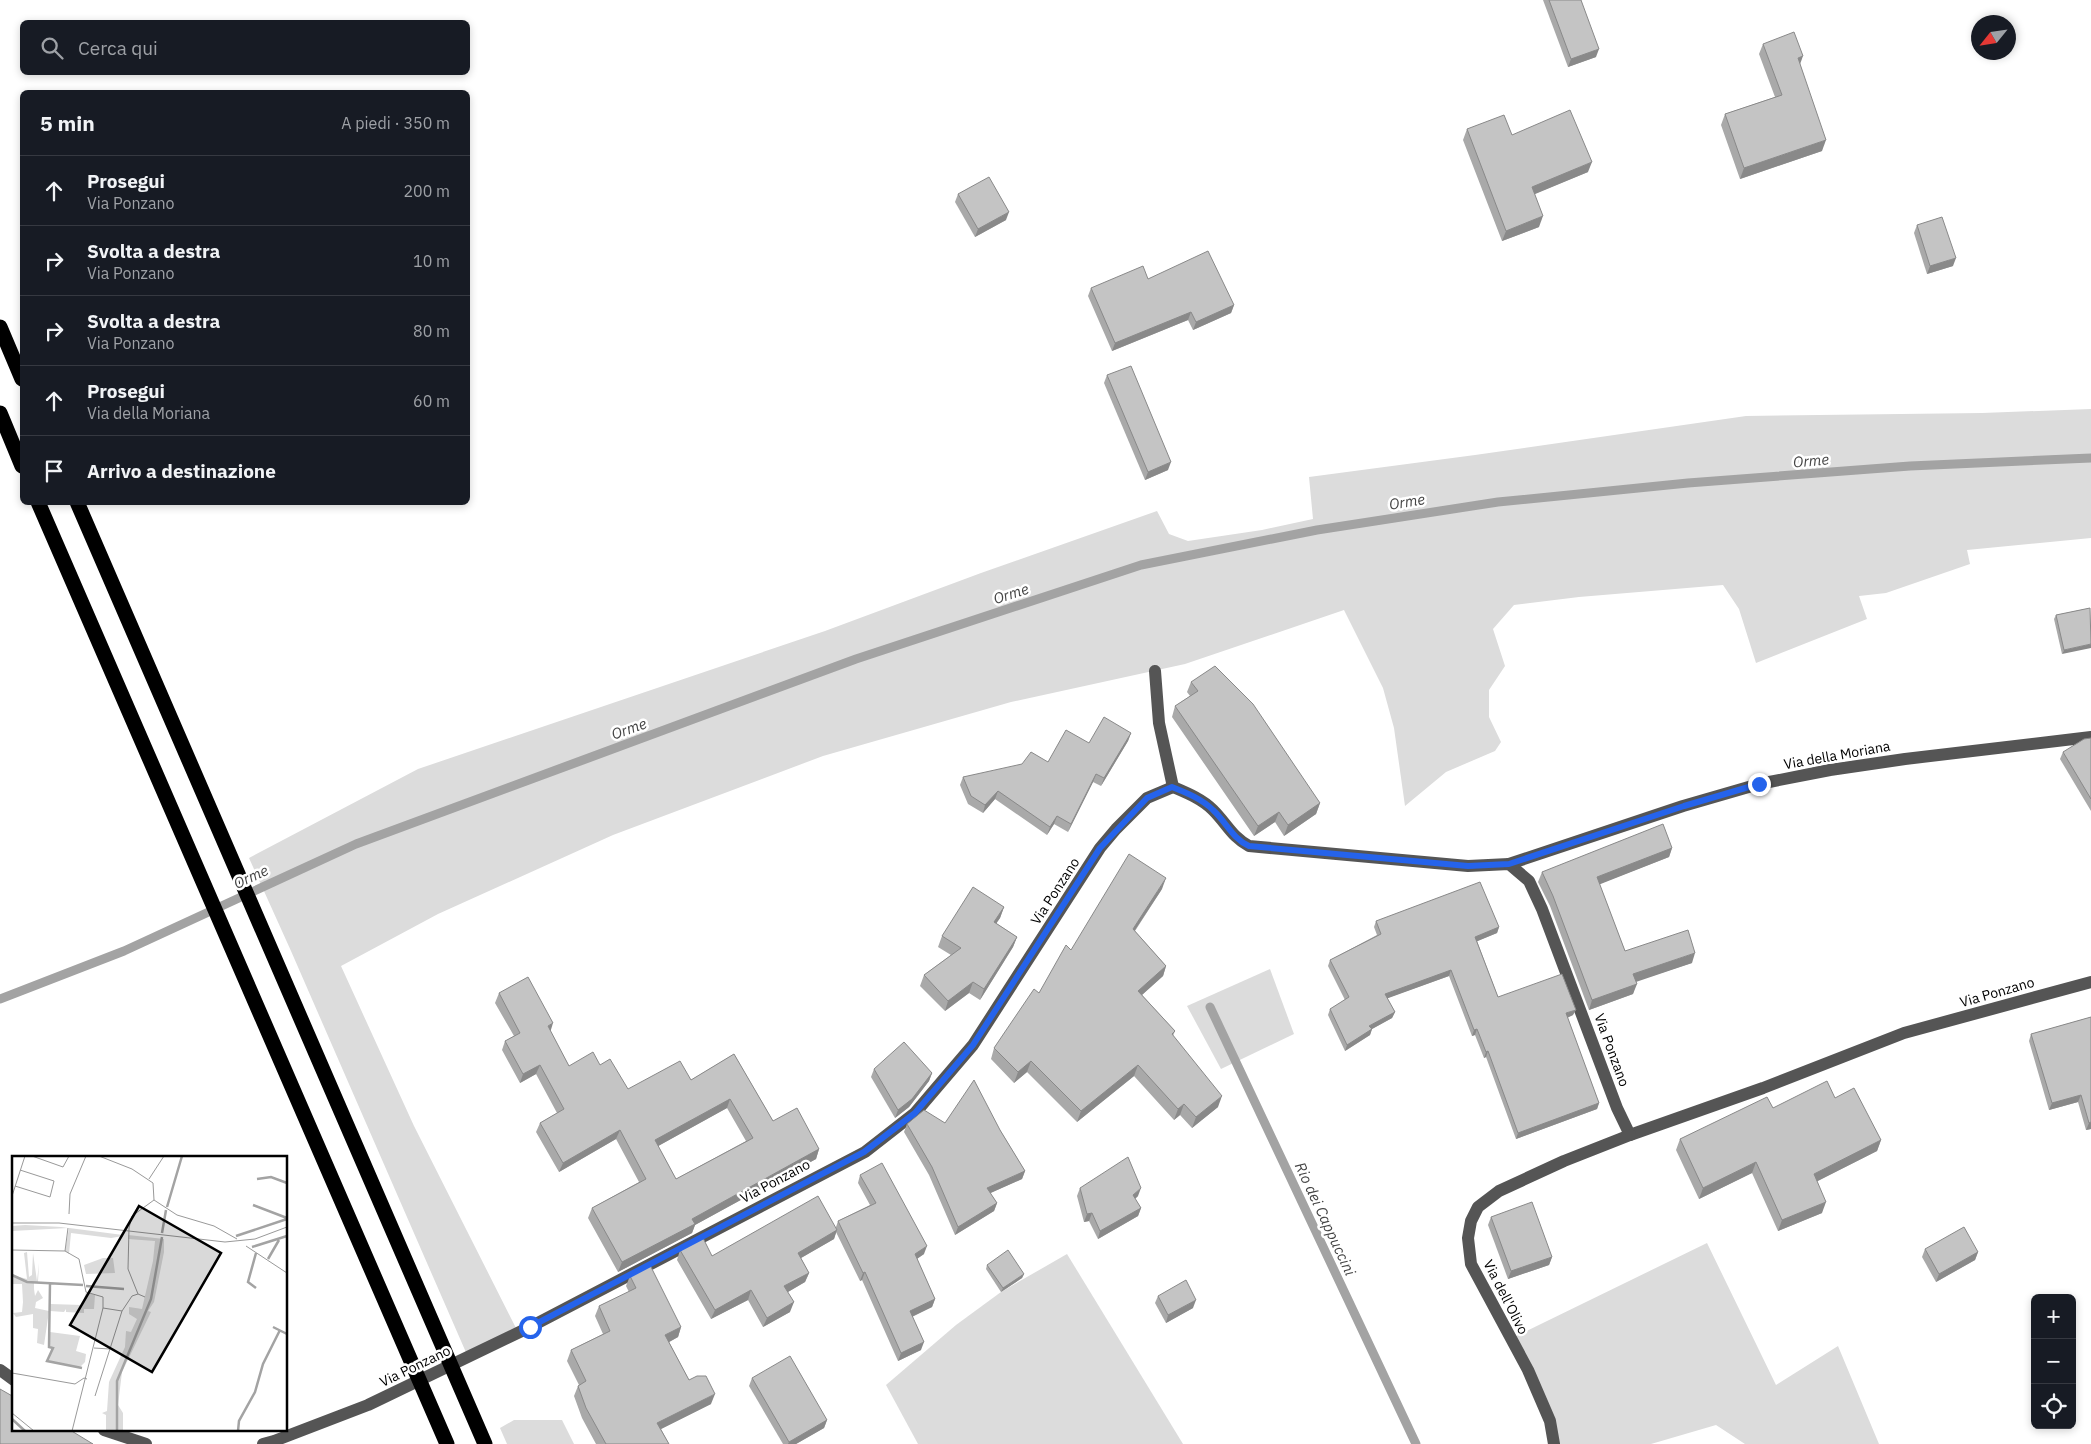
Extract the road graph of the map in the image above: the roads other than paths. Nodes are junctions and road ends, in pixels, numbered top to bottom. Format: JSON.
{"nodes":[{"id":1,"x":0,"y":327,"type":"edge"},
{"id":2,"x":20,"y":373,"type":"edge"},
{"id":3,"x":0,"y":413,"type":"edge"},
{"id":4,"x":20,"y":461,"type":"edge"},
{"id":5,"x":39,"y":505,"type":"edge"},
{"id":6,"x":78,"y":505,"type":"edge"},
{"id":7,"x":1156,"y":671,"type":"dead end"},
{"id":8,"x":2091,"y":737,"type":"edge"},
{"id":9,"x":1172,"y":787,"type":"junction"},
{"id":10,"x":1509,"y":864,"type":"junction"},
{"id":11,"x":2091,"y":982,"type":"edge"},
{"id":12,"x":1630,"y":1135,"type":"junction"},
{"id":13,"x":0,"y":1370,"type":"edge"},
{"id":14,"x":12,"y":1379,"type":"edge"},
{"id":15,"x":110,"y":1432,"type":"edge"},
{"id":16,"x":146,"y":1444,"type":"edge"},
{"id":17,"x":262,"y":1444,"type":"edge"},
{"id":18,"x":447,"y":1444,"type":"edge"},
{"id":19,"x":485,"y":1444,"type":"edge"},
{"id":20,"x":1554,"y":1444,"type":"edge"}],
"edges":[{"from":1,"to":2,"type":"highway"},
{"from":3,"to":4,"type":"highway"},
{"from":5,"to":18,"type":"highway"},
{"from":6,"to":19,"type":"highway"},
{"from":7,"to":9,"type":"street"},
{"from":8,"to":10,"type":"street","name":"Via della Moriana"},
{"from":9,"to":10,"type":"street"},
{"from":9,"to":17,"type":"street","name":"Via Ponzano"},
{"from":10,"to":12,"type":"street","name":"Via Ponzano"},
{"from":11,"to":12,"type":"street","name":"Via Ponzano"},
{"from":12,"to":20,"type":"street","name":"Via dell'Olivo"},
{"from":13,"to":14,"type":"street"},
{"from":15,"to":16,"type":"street"}]}
